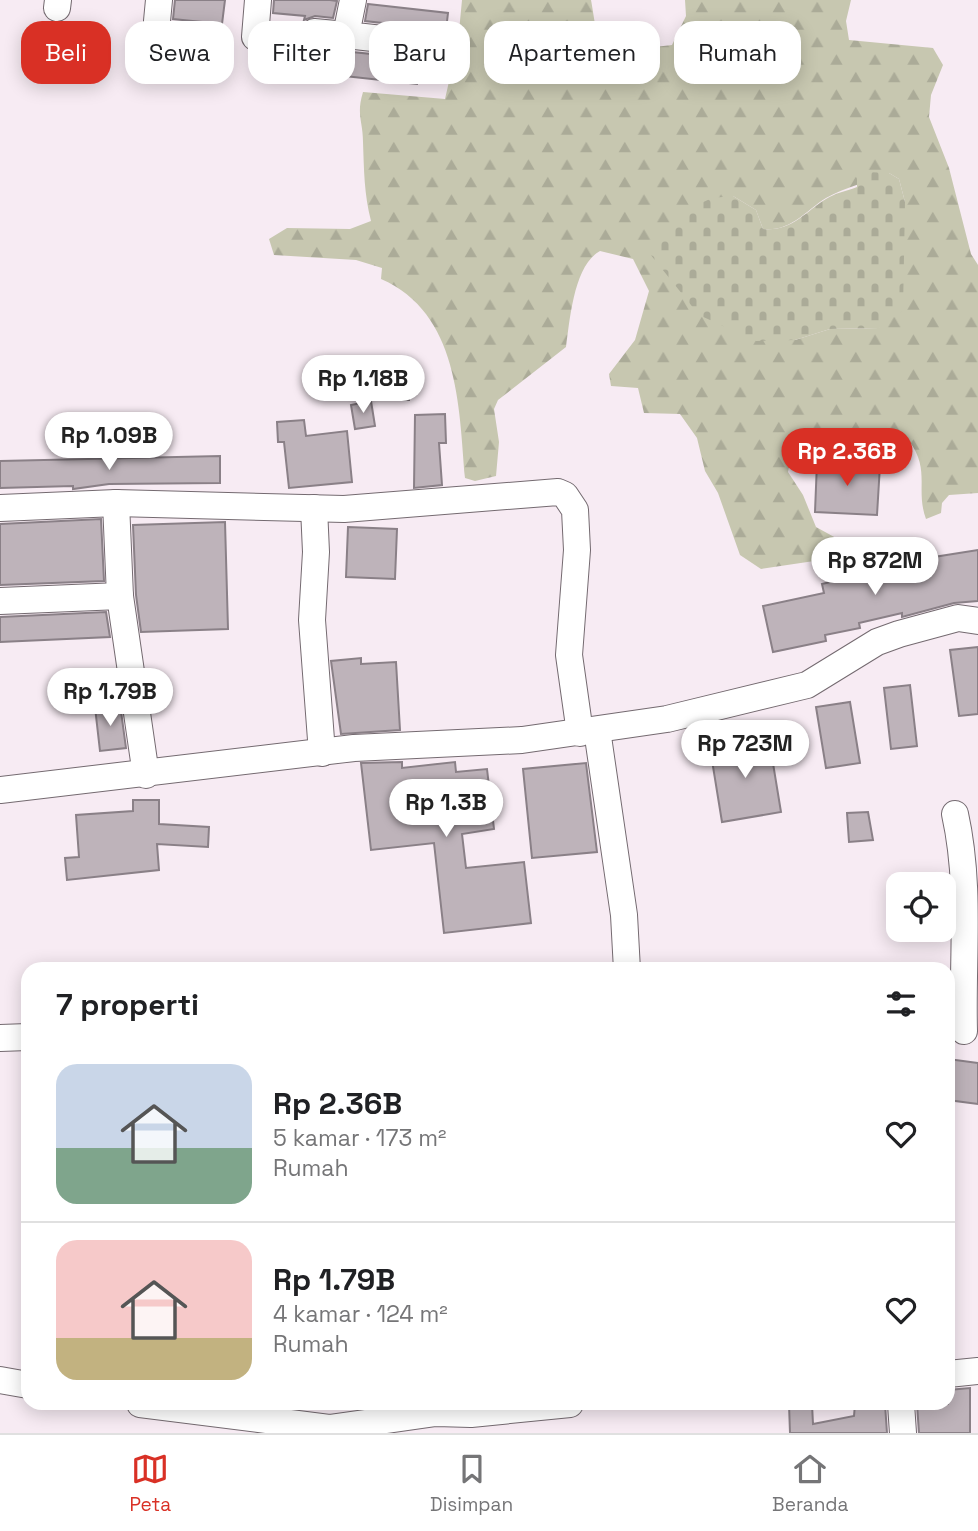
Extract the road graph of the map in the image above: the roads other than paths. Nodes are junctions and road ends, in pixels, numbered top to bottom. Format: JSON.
{"nodes":[{"id":1,"x":258,"y":0,"type":"edge"},
{"id":2,"x":353,"y":0,"type":"edge"},
{"id":3,"x":256,"y":21,"type":"edge"},
{"id":4,"x":349,"y":21,"type":"edge"},
{"id":5,"x":116,"y":503,"type":"junction"},
{"id":6,"x":0,"y":508,"type":"edge"},
{"id":7,"x":314,"y":508,"type":"junction"},
{"id":8,"x":120,"y":596,"type":"junction"},
{"id":9,"x":0,"y":601,"type":"edge"},
{"id":10,"x":978,"y":621,"type":"edge"},
{"id":11,"x":589,"y":731,"type":"junction"},
{"id":12,"x":322,"y":752,"type":"junction"},
{"id":13,"x":146,"y":775,"type":"junction"},
{"id":14,"x":0,"y":790,"type":"edge"},
{"id":15,"x":955,"y":814,"type":"dead end"},
{"id":16,"x":627,"y":962,"type":"edge"},
{"id":17,"x":963,"y":1031,"type":"edge"},
{"id":18,"x":21,"y":1037,"type":"edge"},
{"id":19,"x":0,"y":1038,"type":"edge"},
{"id":20,"x":978,"y":1371,"type":"edge"},
{"id":21,"x":955,"y":1373,"type":"edge"},
{"id":22,"x":0,"y":1380,"type":"edge"},
{"id":23,"x":21,"y":1384,"type":"edge"},
{"id":24,"x":219,"y":1410,"type":"edge"},
{"id":25,"x":425,"y":1410,"type":"edge"},
{"id":26,"x":440,"y":1410,"type":"edge"},
{"id":27,"x":540,"y":1410,"type":"edge"},
{"id":28,"x":901,"y":1410,"type":"edge"},
{"id":29,"x":469,"y":1424,"type":"edge"},
{"id":30,"x":903,"y":1433,"type":"edge"}],
"edges":[{"from":1,"to":3,"type":"street"},
{"from":2,"to":4,"type":"street"},
{"from":5,"to":6,"type":"street"},
{"from":5,"to":7,"type":"street"},
{"from":5,"to":8,"type":"street"},
{"from":7,"to":11,"type":"street"},
{"from":7,"to":12,"type":"street"},
{"from":8,"to":9,"type":"street"},
{"from":8,"to":13,"type":"street"},
{"from":10,"to":11,"type":"street"},
{"from":11,"to":12,"type":"street"},
{"from":11,"to":16,"type":"street"},
{"from":12,"to":13,"type":"street"},
{"from":13,"to":14,"type":"street"},
{"from":15,"to":17,"type":"street"},
{"from":18,"to":19,"type":"street"},
{"from":20,"to":21,"type":"street"},
{"from":22,"to":23,"type":"street"},
{"from":24,"to":25,"type":"street"},
{"from":26,"to":29,"type":"street"},
{"from":27,"to":29,"type":"street"},
{"from":28,"to":30,"type":"street"}]}
